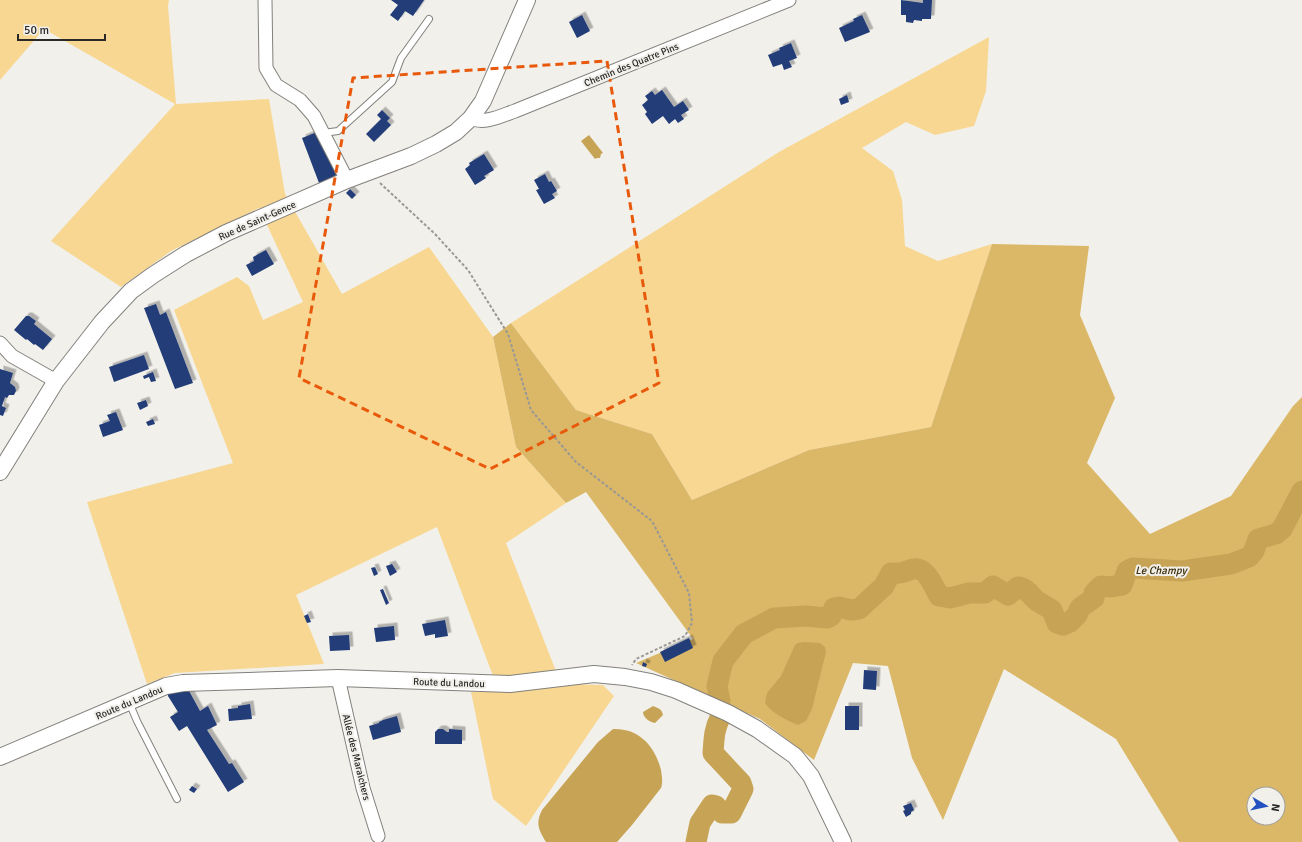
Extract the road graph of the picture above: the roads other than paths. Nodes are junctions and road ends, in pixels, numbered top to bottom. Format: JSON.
{"nodes":[{"id":1,"x":265,"y":0,"type":"edge"},
{"id":2,"x":527,"y":0,"type":"edge"},
{"id":3,"x":789,"y":0,"type":"edge"},
{"id":4,"x":429,"y":19,"type":"dead end"},
{"id":5,"x":471,"y":118,"type":"junction"},
{"id":6,"x":322,"y":133,"type":"junction"},
{"id":7,"x":347,"y":180,"type":"junction"},
{"id":8,"x":0,"y":343,"type":"edge"},
{"id":9,"x":56,"y":381,"type":"junction"},
{"id":10,"x":0,"y":472,"type":"edge"},
{"id":11,"x":338,"y":678,"type":"junction"},
{"id":12,"x":129,"y":702,"type":"junction"},
{"id":13,"x":0,"y":757,"type":"edge"},
{"id":14,"x":177,"y":799,"type":"dead end"},
{"id":15,"x":378,"y":836,"type":"dead end"},
{"id":16,"x":843,"y":842,"type":"edge"}],
"edges":[{"from":1,"to":6,"type":"street"},
{"from":2,"to":5,"type":"street","name":"Rue de Saint-Gence"},
{"from":3,"to":5,"type":"street","name":"Chemin des Quatre Pins"},
{"from":4,"to":6,"type":"lane"},
{"from":5,"to":7,"type":"street","name":"Rue de Saint-Gence"},
{"from":6,"to":7,"type":"street"},
{"from":7,"to":9,"type":"street","name":"Rue de Saint-Gence"},
{"from":8,"to":9,"type":"street"},
{"from":9,"to":10,"type":"street","name":"Rue de Saint-Gence"},
{"from":11,"to":12,"type":"street","name":"Route du Landou"},
{"from":11,"to":15,"type":"street","name":"Allée des Maraichers"},
{"from":11,"to":16,"type":"street","name":"Route du Landou"},
{"from":12,"to":13,"type":"street","name":"Route du Landou"},
{"from":12,"to":14,"type":"lane"}]}
